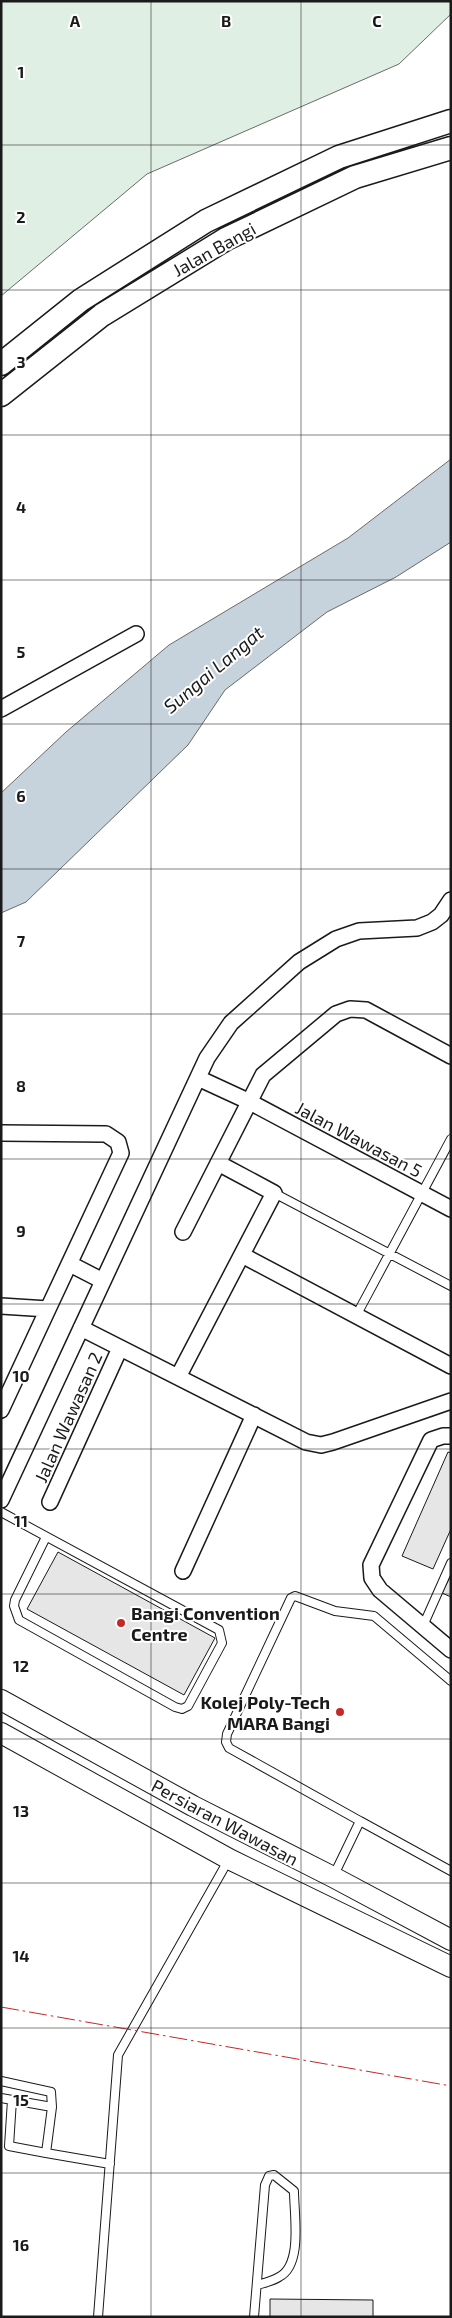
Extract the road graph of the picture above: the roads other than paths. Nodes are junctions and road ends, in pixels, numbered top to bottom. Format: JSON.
{"nodes":[{"id":1,"x":451,"y":121,"type":"edge"},
{"id":2,"x":451,"y":148,"type":"edge"},
{"id":3,"x":1,"y":364,"type":"edge"},
{"id":4,"x":1,"y":395,"type":"edge"},
{"id":5,"x":136,"y":634,"type":"dead end"},
{"id":6,"x":1,"y":709,"type":"edge"},
{"id":7,"x":451,"y":900,"type":"edge"},
{"id":8,"x":451,"y":1056,"type":"edge"},
{"id":9,"x":198,"y":1078,"type":"junction"},
{"id":10,"x":250,"y":1102,"type":"junction"},
{"id":11,"x":1,"y":1133,"type":"edge"},
{"id":12,"x":451,"y":1139,"type":"edge"},
{"id":13,"x":218,"y":1163,"type":"junction"},
{"id":14,"x":274,"y":1193,"type":"junction"},
{"id":15,"x":422,"y":1194,"type":"junction"},
{"id":16,"x":451,"y":1209,"type":"edge"},
{"id":17,"x":183,"y":1232,"type":"dead end"},
{"id":18,"x":390,"y":1254,"type":"junction"},
{"id":19,"x":242,"y":1255,"type":"junction"},
{"id":20,"x":70,"y":1264,"type":"junction"},
{"id":21,"x":103,"y":1281,"type":"junction"},
{"id":22,"x":451,"y":1286,"type":"edge"},
{"id":23,"x":1,"y":1306,"type":"edge"},
{"id":24,"x":48,"y":1309,"type":"junction"},
{"id":25,"x":356,"y":1316,"type":"junction"},
{"id":26,"x":81,"y":1328,"type":"junction"},
{"id":27,"x":120,"y":1348,"type":"junction"},
{"id":28,"x":451,"y":1366,"type":"edge"},
{"id":29,"x":178,"y":1377,"type":"junction"},
{"id":30,"x":451,"y":1401,"type":"edge"},
{"id":31,"x":1,"y":1410,"type":"edge"},
{"id":32,"x":254,"y":1415,"type":"junction"},
{"id":33,"x":451,"y":1436,"type":"edge"},
{"id":34,"x":1,"y":1500,"type":"edge"},
{"id":35,"x":50,"y":1502,"type":"dead end"},
{"id":36,"x":1,"y":1512,"type":"edge"},
{"id":37,"x":46,"y":1537,"type":"junction"},
{"id":38,"x":451,"y":1563,"type":"edge"},
{"id":39,"x":183,"y":1571,"type":"dead end"},
{"id":40,"x":423,"y":1626,"type":"junction"},
{"id":41,"x":451,"y":1650,"type":"edge"},
{"id":42,"x":451,"y":1681,"type":"edge"},
{"id":43,"x":1,"y":1700,"type":"edge"},
{"id":44,"x":1,"y":1733,"type":"edge"},
{"id":45,"x":193,"y":1806,"type":"junction"},
{"id":46,"x":360,"y":1821,"type":"junction"},
{"id":47,"x":290,"y":1857,"type":"junction"},
{"id":48,"x":229,"y":1859,"type":"junction"},
{"id":49,"x":451,"y":1871,"type":"edge"},
{"id":50,"x":333,"y":1877,"type":"junction"},
{"id":51,"x":451,"y":1940,"type":"edge"},
{"id":52,"x":451,"y":1967,"type":"edge"},
{"id":53,"x":1,"y":2081,"type":"edge"},
{"id":54,"x":1,"y":2098,"type":"edge"},
{"id":55,"x":12,"y":2100,"type":"junction"},
{"id":56,"x":52,"y":2107,"type":"junction"},
{"id":57,"x":46,"y":2153,"type":"junction"},
{"id":58,"x":110,"y":2164,"type":"junction"},
{"id":59,"x":257,"y":2285,"type":"junction"},
{"id":60,"x":98,"y":2317,"type":"edge"},
{"id":61,"x":254,"y":2317,"type":"edge"}],
"edges":[{"from":1,"to":3,"type":"main road","name":"Jalan Bangi"},
{"from":2,"to":4,"type":"main road","name":"Jalan Bangi"},
{"from":5,"to":6,"type":"street"},
{"from":7,"to":9,"type":"street"},
{"from":8,"to":10,"type":"street"},
{"from":9,"to":10,"type":"street","name":"Jalan Wawasan 5"},
{"from":9,"to":21,"type":"street"},
{"from":10,"to":13,"type":"street"},
{"from":10,"to":15,"type":"street","name":"Jalan Wawasan 5"},
{"from":11,"to":20,"type":"street"},
{"from":12,"to":15,"type":"lane"},
{"from":13,"to":14,"type":"street"},
{"from":13,"to":17,"type":"street"},
{"from":14,"to":18,"type":"lane"},
{"from":14,"to":19,"type":"street"},
{"from":15,"to":16,"type":"street","name":"Jalan Wawasan 5"},
{"from":15,"to":18,"type":"lane"},
{"from":18,"to":22,"type":"lane"},
{"from":18,"to":25,"type":"lane"},
{"from":19,"to":25,"type":"street"},
{"from":19,"to":29,"type":"street"},
{"from":20,"to":21,"type":"street"},
{"from":20,"to":24,"type":"street"},
{"from":21,"to":26,"type":"street"},
{"from":23,"to":24,"type":"street"},
{"from":24,"to":31,"type":"street"},
{"from":25,"to":28,"type":"street"},
{"from":26,"to":27,"type":"street"},
{"from":26,"to":34,"type":"street"},
{"from":27,"to":29,"type":"street"},
{"from":27,"to":35,"type":"street","name":"Jalan Wawasan 2"},
{"from":29,"to":32,"type":"street"},
{"from":30,"to":32,"type":"street"},
{"from":32,"to":39,"type":"street"},
{"from":33,"to":40,"type":"street"},
{"from":36,"to":37,"type":"lane"},
{"from":37,"to":37,"type":"lane"},
{"from":38,"to":40,"type":"lane"},
{"from":40,"to":41,"type":"street"},
{"from":42,"to":46,"type":"lane"},
{"from":43,"to":45,"type":"main road","name":"Persiaran Wawasan"},
{"from":44,"to":48,"type":"main road","name":"Persiaran Wawasan"},
{"from":45,"to":47,"type":"main road","name":"Persiaran Wawasan"},
{"from":45,"to":48,"type":"main road"},
{"from":46,"to":49,"type":"lane"},
{"from":46,"to":50,"type":"lane"},
{"from":47,"to":48,"type":"main road"},
{"from":47,"to":50,"type":"main road","name":"Persiaran Wawasan"},
{"from":48,"to":52,"type":"main road","name":"Persiaran Wawasan"},
{"from":48,"to":58,"type":"lane"},
{"from":50,"to":51,"type":"main road","name":"Persiaran Wawasan"},
{"from":53,"to":56,"type":"lane"},
{"from":54,"to":55,"type":"lane"},
{"from":55,"to":56,"type":"lane"},
{"from":55,"to":57,"type":"lane"},
{"from":56,"to":57,"type":"lane"},
{"from":57,"to":58,"type":"lane"},
{"from":58,"to":60,"type":"lane"},
{"from":59,"to":59,"type":"lane"},
{"from":59,"to":61,"type":"lane"}]}
